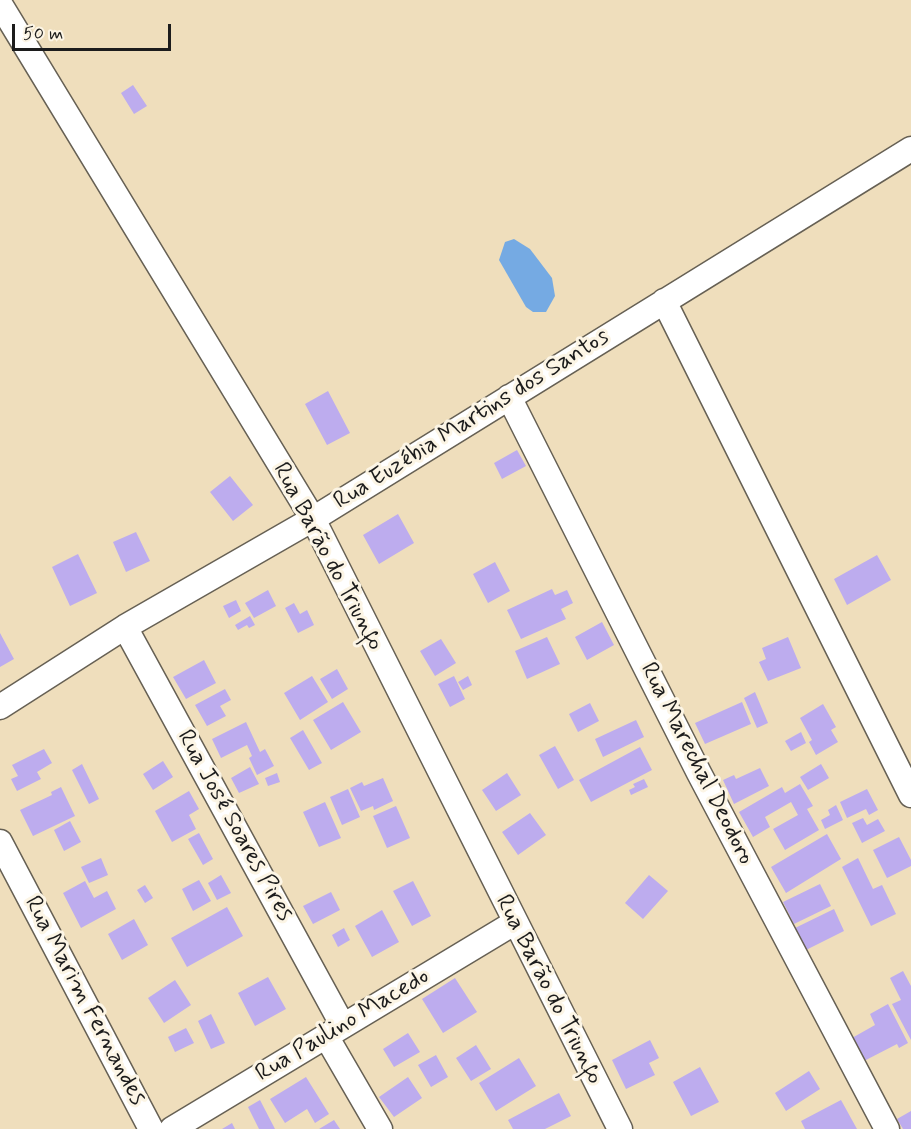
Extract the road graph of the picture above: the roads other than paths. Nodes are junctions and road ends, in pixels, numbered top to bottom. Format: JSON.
{"nodes":[{"id":1,"x":0,"y":4,"type":"edge"},
{"id":2,"x":911,"y":149,"type":"edge"},
{"id":3,"x":664,"y":301,"type":"junction"},
{"id":4,"x":509,"y":397,"type":"junction"},
{"id":5,"x":312,"y":519,"type":"junction"},
{"id":6,"x":125,"y":627,"type":"junction"},
{"id":7,"x":0,"y":707,"type":"edge"},
{"id":8,"x":911,"y":795,"type":"edge"},
{"id":9,"x":0,"y":842,"type":"edge"},
{"id":10,"x":514,"y":923,"type":"junction"},
{"id":11,"x":334,"y":1031,"type":"junction"},
{"id":12,"x":151,"y":1129,"type":"edge"},
{"id":13,"x":172,"y":1129,"type":"edge"},
{"id":14,"x":380,"y":1129,"type":"edge"},
{"id":15,"x":620,"y":1129,"type":"edge"},
{"id":16,"x":887,"y":1129,"type":"edge"}],
"edges":[{"from":1,"to":5,"type":"street","name":"Rua Barão do Triunfo"},
{"from":2,"to":3,"type":"street","name":"Rua Euzébia Martins dos Santos"},
{"from":3,"to":4,"type":"street","name":"Rua Euzébia Martins dos Santos"},
{"from":3,"to":8,"type":"street"},
{"from":4,"to":5,"type":"street","name":"Rua Euzébia Martins dos Santos"},
{"from":4,"to":16,"type":"street","name":"Rua Marechal Deodoro"},
{"from":5,"to":6,"type":"street","name":"Rua Euzébia Martins dos Santos"},
{"from":5,"to":10,"type":"street","name":"Rua Barão do Triunfo"},
{"from":6,"to":7,"type":"street","name":"Rua Euzébia Martins dos Santos"},
{"from":6,"to":11,"type":"street","name":"Rua José Soares Pires"},
{"from":9,"to":12,"type":"street","name":"Rua Marim Fernandes"},
{"from":10,"to":11,"type":"street","name":"Rua Paulino Macedo"},
{"from":10,"to":15,"type":"street","name":"Rua Barão do Triunfo"},
{"from":11,"to":13,"type":"street","name":"Rua Paulino Macedo"},
{"from":11,"to":14,"type":"street","name":"Rua José Soares Pires"}]}
